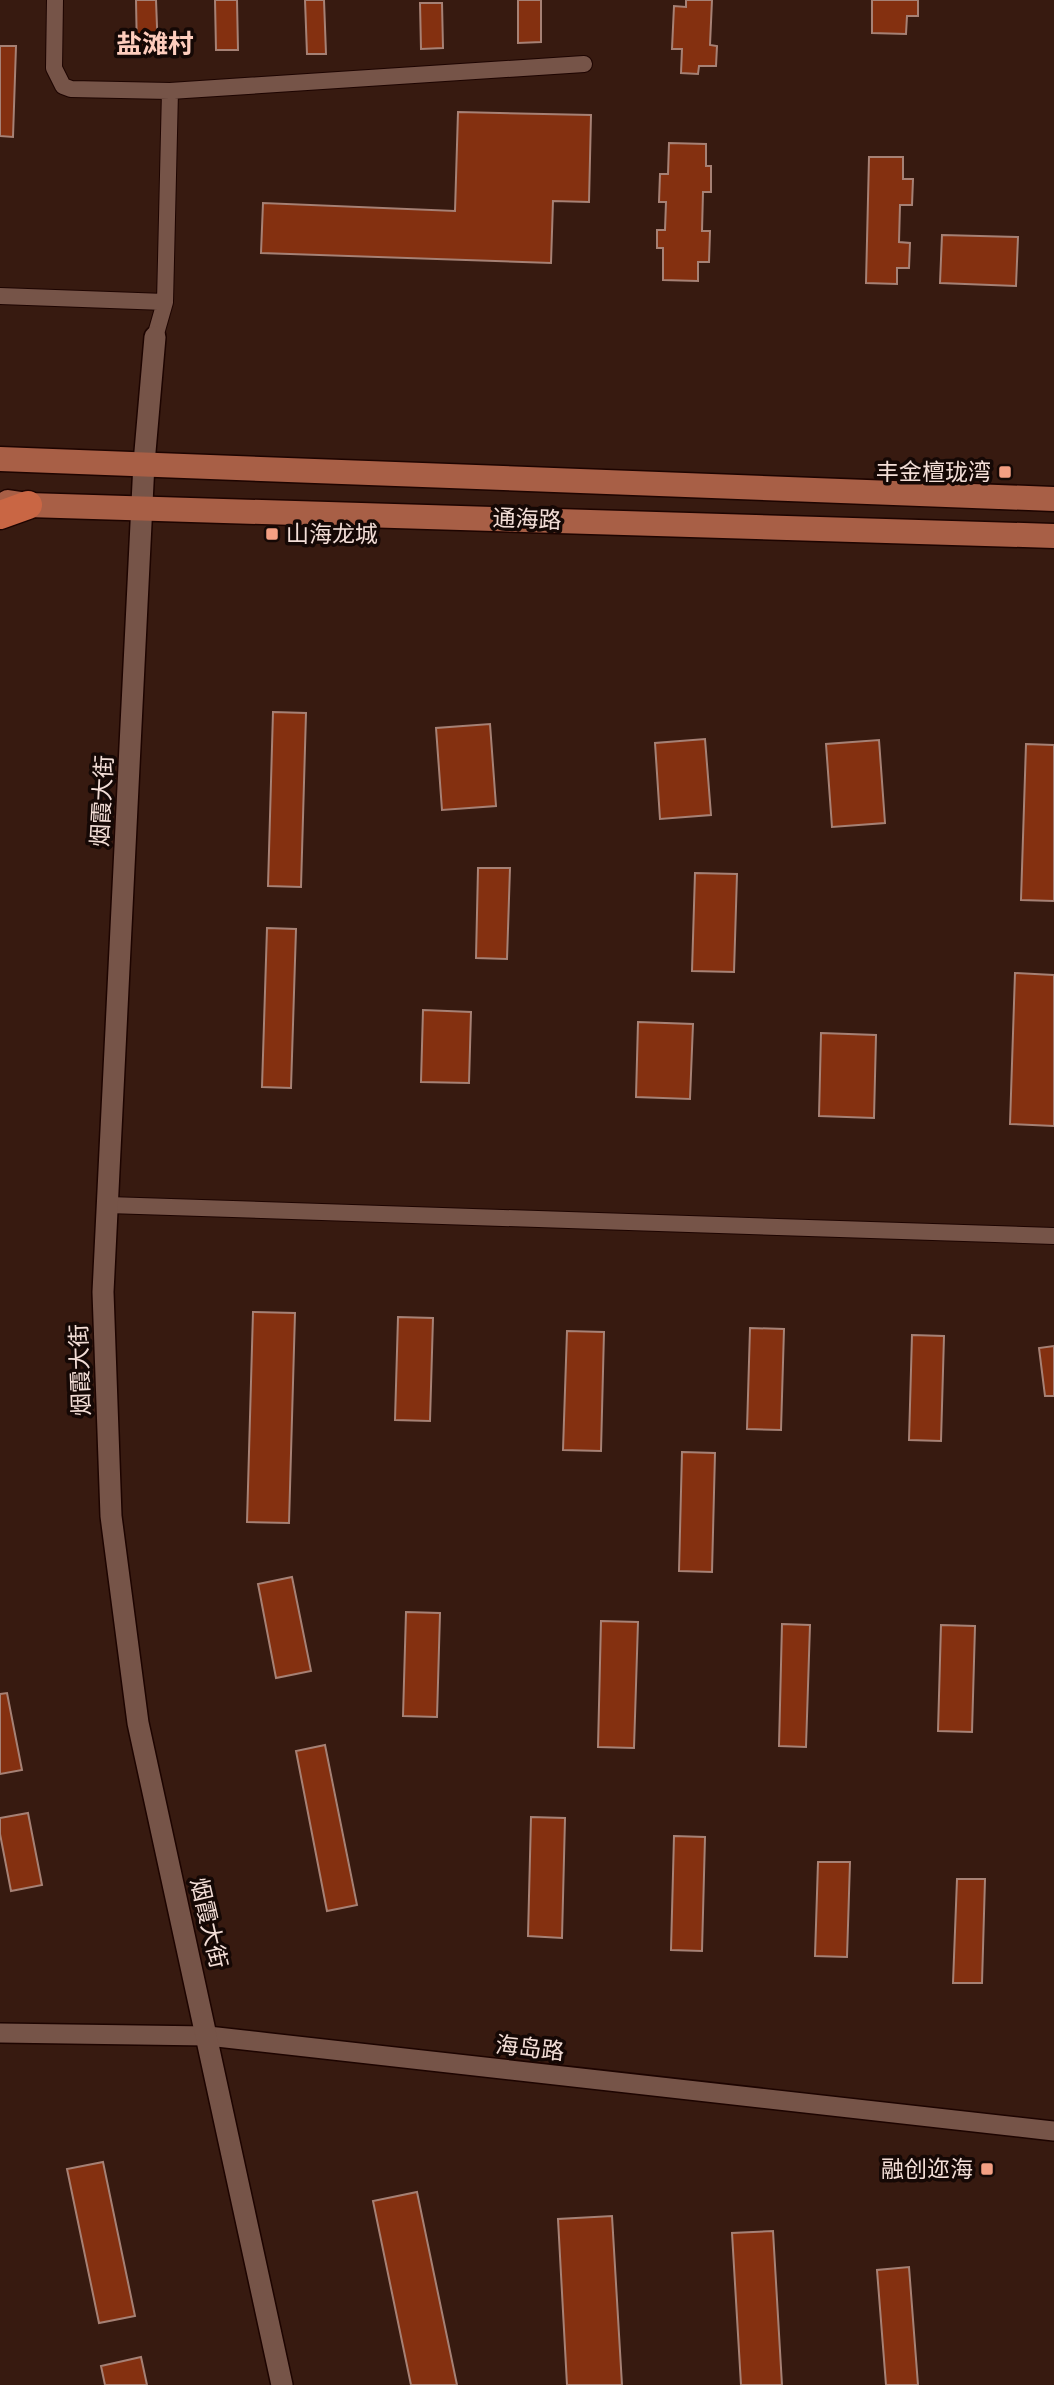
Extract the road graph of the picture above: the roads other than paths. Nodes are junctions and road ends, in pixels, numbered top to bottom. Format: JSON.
{"nodes":[{"id":1,"x":55,"y":0,"type":"edge"},
{"id":2,"x":584,"y":64,"type":"dead end"},
{"id":3,"x":170,"y":91,"type":"junction"},
{"id":4,"x":0,"y":296,"type":"edge"},
{"id":5,"x":165,"y":302,"type":"junction"},
{"id":6,"x":155,"y":337,"type":"joint"},
{"id":7,"x":0,"y":459,"type":"edge"},
{"id":8,"x":144,"y":463,"type":"junction"},
{"id":9,"x":1054,"y":499,"type":"edge"},
{"id":10,"x":0,"y":501,"type":"edge"},
{"id":11,"x":28,"y":505,"type":"junction"},
{"id":12,"x":143,"y":507,"type":"junction"},
{"id":13,"x":0,"y":515,"type":"edge"},
{"id":14,"x":1054,"y":536,"type":"edge"},
{"id":15,"x":108,"y":1205,"type":"junction"},
{"id":16,"x":1054,"y":1236,"type":"edge"},
{"id":17,"x":0,"y":2033,"type":"edge"},
{"id":18,"x":208,"y":2036,"type":"junction"},
{"id":19,"x":1054,"y":2131,"type":"edge"},
{"id":20,"x":282,"y":2385,"type":"edge"}],
"edges":[{"from":1,"to":3,"type":"street"},
{"from":2,"to":3,"type":"street"},
{"from":3,"to":5,"type":"street"},
{"from":4,"to":5,"type":"street"},
{"from":5,"to":6,"type":"street"},
{"from":6,"to":8,"type":"main road","name":"烟霞大街"},
{"from":7,"to":8,"type":"main road","name":"通海路"},
{"from":8,"to":9,"type":"main road","name":"通海路"},
{"from":8,"to":12,"type":"main road","name":"烟霞大街"},
{"from":10,"to":11,"type":"main road","name":"通海路"},
{"from":11,"to":12,"type":"main road","name":"通海路"},
{"from":11,"to":13,"type":"highway"},
{"from":12,"to":14,"type":"main road","name":"通海路"},
{"from":12,"to":15,"type":"main road","name":"烟霞大街"},
{"from":15,"to":16,"type":"street"},
{"from":15,"to":18,"type":"main road","name":"烟霞大街"},
{"from":17,"to":18,"type":"street","name":"海岛路"},
{"from":18,"to":19,"type":"street","name":"海岛路"},
{"from":18,"to":20,"type":"main road","name":"烟霞大街"}]}
